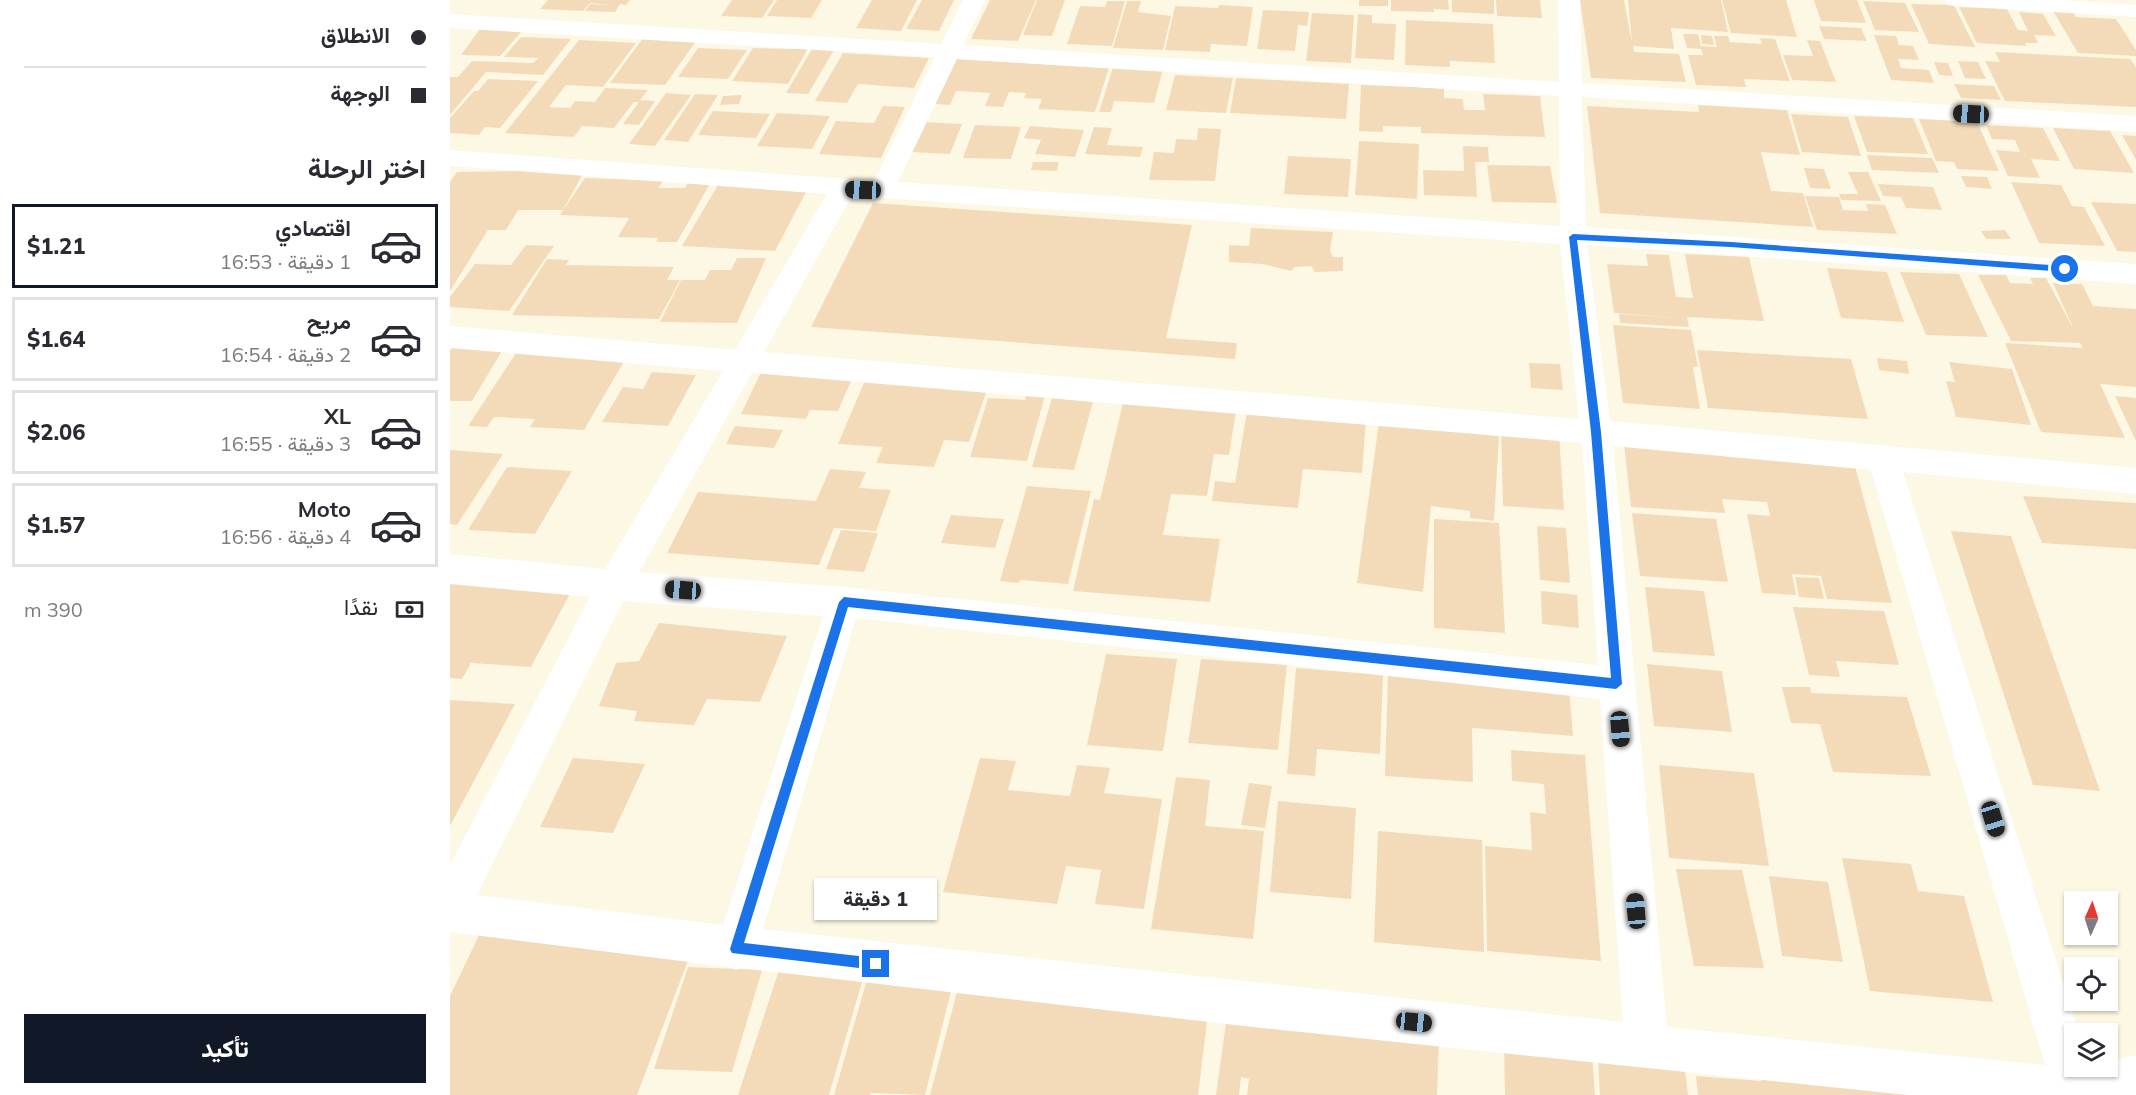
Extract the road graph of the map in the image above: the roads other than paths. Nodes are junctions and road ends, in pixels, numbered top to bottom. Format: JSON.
{"nodes":[{"id":1,"x":974,"y":0,"type":"edge"},
{"id":2,"x":1569,"y":0,"type":"edge"},
{"id":3,"x":1956,"y":0,"type":"edge"},
{"id":4,"x":2136,"y":11,"type":"edge"},
{"id":5,"x":450,"y":21,"type":"edge"},
{"id":6,"x":949,"y":51,"type":"junction"},
{"id":7,"x":1570,"y":90,"type":"junction"},
{"id":8,"x":2136,"y":124,"type":"edge"},
{"id":9,"x":450,"y":158,"type":"edge"},
{"id":10,"x":843,"y":189,"type":"junction"},
{"id":11,"x":882,"y":190,"type":"junction"},
{"id":12,"x":1573,"y":237,"type":"junction"},
{"id":13,"x":2136,"y":274,"type":"edge"},
{"id":14,"x":450,"y":337,"type":"edge"},
{"id":15,"x":744,"y":360,"type":"junction"},
{"id":16,"x":1596,"y":432,"type":"junction"},
{"id":17,"x":1883,"y":457,"type":"junction"},
{"id":18,"x":2136,"y":481,"type":"edge"},
{"id":19,"x":450,"y":569,"type":"edge"},
{"id":20,"x":614,"y":585,"type":"junction"},
{"id":21,"x":844,"y":602,"type":"junction"},
{"id":22,"x":1616,"y":684,"type":"junction"},
{"id":23,"x":450,"y":907,"type":"edge"},
{"id":24,"x":450,"y":912,"type":"edge"},
{"id":25,"x":736,"y":949,"type":"junction"},
{"id":26,"x":1647,"y":1047,"type":"junction"},
{"id":27,"x":2136,"y":1077,"type":"edge"},
{"id":28,"x":2075,"y":1092,"type":"edge"}],
"edges":[{"from":1,"to":6,"type":"street"},
{"from":2,"to":7,"type":"street"},
{"from":3,"to":4,"type":"street"},
{"from":5,"to":6,"type":"street"},
{"from":6,"to":7,"type":"street"},
{"from":6,"to":11,"type":"street"},
{"from":7,"to":8,"type":"street"},
{"from":7,"to":12,"type":"street"},
{"from":9,"to":10,"type":"street"},
{"from":10,"to":11,"type":"street"},
{"from":10,"to":15,"type":"street"},
{"from":11,"to":12,"type":"street"},
{"from":12,"to":13,"type":"street"},
{"from":12,"to":16,"type":"street"},
{"from":14,"to":15,"type":"street"},
{"from":15,"to":16,"type":"street"},
{"from":15,"to":20,"type":"street"},
{"from":16,"to":17,"type":"street"},
{"from":16,"to":22,"type":"street"},
{"from":17,"to":18,"type":"street"},
{"from":17,"to":28,"type":"street"},
{"from":19,"to":20,"type":"street"},
{"from":20,"to":21,"type":"street"},
{"from":20,"to":23,"type":"street"},
{"from":21,"to":22,"type":"street"},
{"from":21,"to":25,"type":"street"},
{"from":22,"to":26,"type":"street"},
{"from":24,"to":25,"type":"street"},
{"from":25,"to":26,"type":"street"},
{"from":26,"to":28,"type":"street"},
{"from":27,"to":28,"type":"street"}]}
